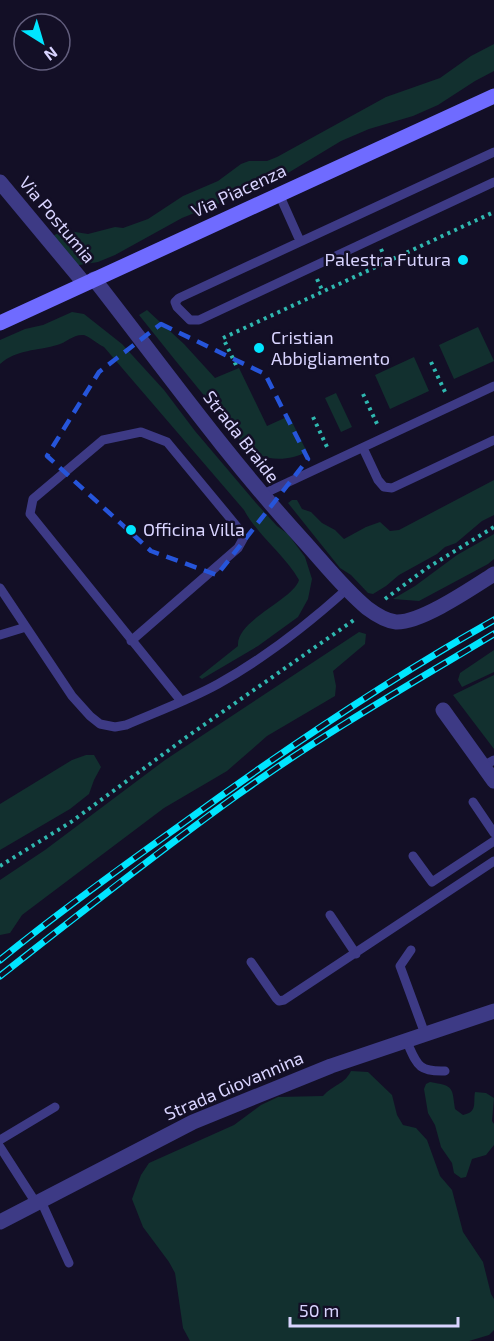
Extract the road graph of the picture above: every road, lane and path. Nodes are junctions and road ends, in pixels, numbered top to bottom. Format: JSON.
{"nodes":[{"id":1,"x":494,"y":96,"type":"edge"},
{"id":2,"x":494,"y":152,"type":"edge"},
{"id":3,"x":0,"y":182,"type":"edge"},
{"id":4,"x":494,"y":182,"type":"edge"},
{"id":5,"x":279,"y":194,"type":"junction"},
{"id":6,"x":494,"y":212,"type":"edge"},
{"id":7,"x":300,"y":242,"type":"junction"},
{"id":8,"x":89,"y":281,"type":"junction"},
{"id":9,"x":0,"y":323,"type":"edge"},
{"id":10,"x":431,"y":362,"type":"dead end"},
{"id":11,"x":236,"y":365,"type":"dead end"},
{"id":12,"x":494,"y":386,"type":"edge"},
{"id":13,"x":363,"y":394,"type":"dead end"},
{"id":14,"x":452,"y":406,"type":"junction"},
{"id":15,"x":313,"y":417,"type":"dead end"},
{"id":16,"x":383,"y":438,"type":"junction"},
{"id":17,"x":494,"y":440,"type":"edge"},
{"id":18,"x":363,"y":448,"type":"junction"},
{"id":19,"x":333,"y":461,"type":"junction"},
{"id":20,"x":261,"y":495,"type":"junction"},
{"id":21,"x":494,"y":527,"type":"edge"},
{"id":22,"x":494,"y":574,"type":"edge"},
{"id":23,"x":0,"y":588,"type":"edge"},
{"id":24,"x":347,"y":589,"type":"junction"},
{"id":25,"x":369,"y":610,"type":"junction"},
{"id":26,"x":26,"y":627,"type":"junction"},
{"id":27,"x":0,"y":635,"type":"edge"},
{"id":28,"x":131,"y":640,"type":"junction"},
{"id":29,"x":181,"y":701,"type":"junction"},
{"id":30,"x":443,"y":710,"type":"dead end"},
{"id":31,"x":489,"y":763,"type":"edge"},
{"id":32,"x":494,"y":782,"type":"edge"},
{"id":33,"x":473,"y":802,"type":"dead end"},
{"id":34,"x":494,"y":833,"type":"edge"},
{"id":35,"x":494,"y":841,"type":"edge"},
{"id":36,"x":414,"y":856,"type":"dead end"},
{"id":37,"x":494,"y":861,"type":"edge"},
{"id":38,"x":0,"y":866,"type":"edge"},
{"id":39,"x":330,"y":915,"type":"dead end"},
{"id":40,"x":411,"y":950,"type":"dead end"},
{"id":41,"x":356,"y":954,"type":"junction"},
{"id":42,"x":251,"y":962,"type":"dead end"},
{"id":43,"x":494,"y":1011,"type":"edge"},
{"id":44,"x":425,"y":1034,"type":"junction"},
{"id":45,"x":406,"y":1040,"type":"junction"},
{"id":46,"x":445,"y":1071,"type":"dead end"},
{"id":47,"x":55,"y":1107,"type":"dead end"},
{"id":48,"x":0,"y":1140,"type":"edge"},
{"id":49,"x":0,"y":1147,"type":"edge"},
{"id":50,"x":38,"y":1202,"type":"junction"},
{"id":51,"x":0,"y":1221,"type":"edge"},
{"id":52,"x":69,"y":1263,"type":"dead end"}],
"edges":[{"from":1,"to":5,"type":"main road","name":"Via Piacenza"},
{"from":2,"to":7,"type":"lane"},
{"from":3,"to":8,"type":"street","name":"Via Postumia"},
{"from":4,"to":7,"type":"lane"},
{"from":5,"to":7,"type":"lane"},
{"from":5,"to":8,"type":"main road","name":"Via Piacenza"},
{"from":6,"to":11,"type":"path"},
{"from":8,"to":9,"type":"main road","name":"Via Piacenza"},
{"from":8,"to":20,"type":"street","name":"Strada Braide"},
{"from":10,"to":14,"type":"path"},
{"from":12,"to":14,"type":"lane"},
{"from":13,"to":16,"type":"path"},
{"from":14,"to":16,"type":"lane"},
{"from":15,"to":19,"type":"path"},
{"from":16,"to":18,"type":"lane"},
{"from":17,"to":18,"type":"lane"},
{"from":18,"to":19,"type":"lane"},
{"from":19,"to":20,"type":"lane"},
{"from":20,"to":24,"type":"street","name":"Strada Braide"},
{"from":21,"to":25,"type":"path"},
{"from":22,"to":25,"type":"street"},
{"from":23,"to":26,"type":"lane"},
{"from":24,"to":25,"type":"street","name":"Strada Braide"},
{"from":24,"to":29,"type":"lane"},
{"from":25,"to":38,"type":"path"},
{"from":26,"to":27,"type":"lane"},
{"from":26,"to":29,"type":"lane"},
{"from":28,"to":28,"type":"lane"},
{"from":28,"to":29,"type":"lane"},
{"from":30,"to":31,"type":"street"},
{"from":31,"to":32,"type":"street"},
{"from":33,"to":34,"type":"lane"},
{"from":35,"to":36,"type":"lane"},
{"from":37,"to":41,"type":"lane"},
{"from":39,"to":41,"type":"lane"},
{"from":40,"to":44,"type":"lane"},
{"from":41,"to":42,"type":"lane"},
{"from":43,"to":44,"type":"street","name":"Strada Giovannina"},
{"from":44,"to":45,"type":"street","name":"Strada Giovannina"},
{"from":45,"to":46,"type":"lane"},
{"from":45,"to":50,"type":"street","name":"Strada Giovannina"},
{"from":47,"to":48,"type":"lane"},
{"from":49,"to":50,"type":"lane"},
{"from":50,"to":51,"type":"street","name":"Strada Giovannina"},
{"from":50,"to":52,"type":"lane"}]}
